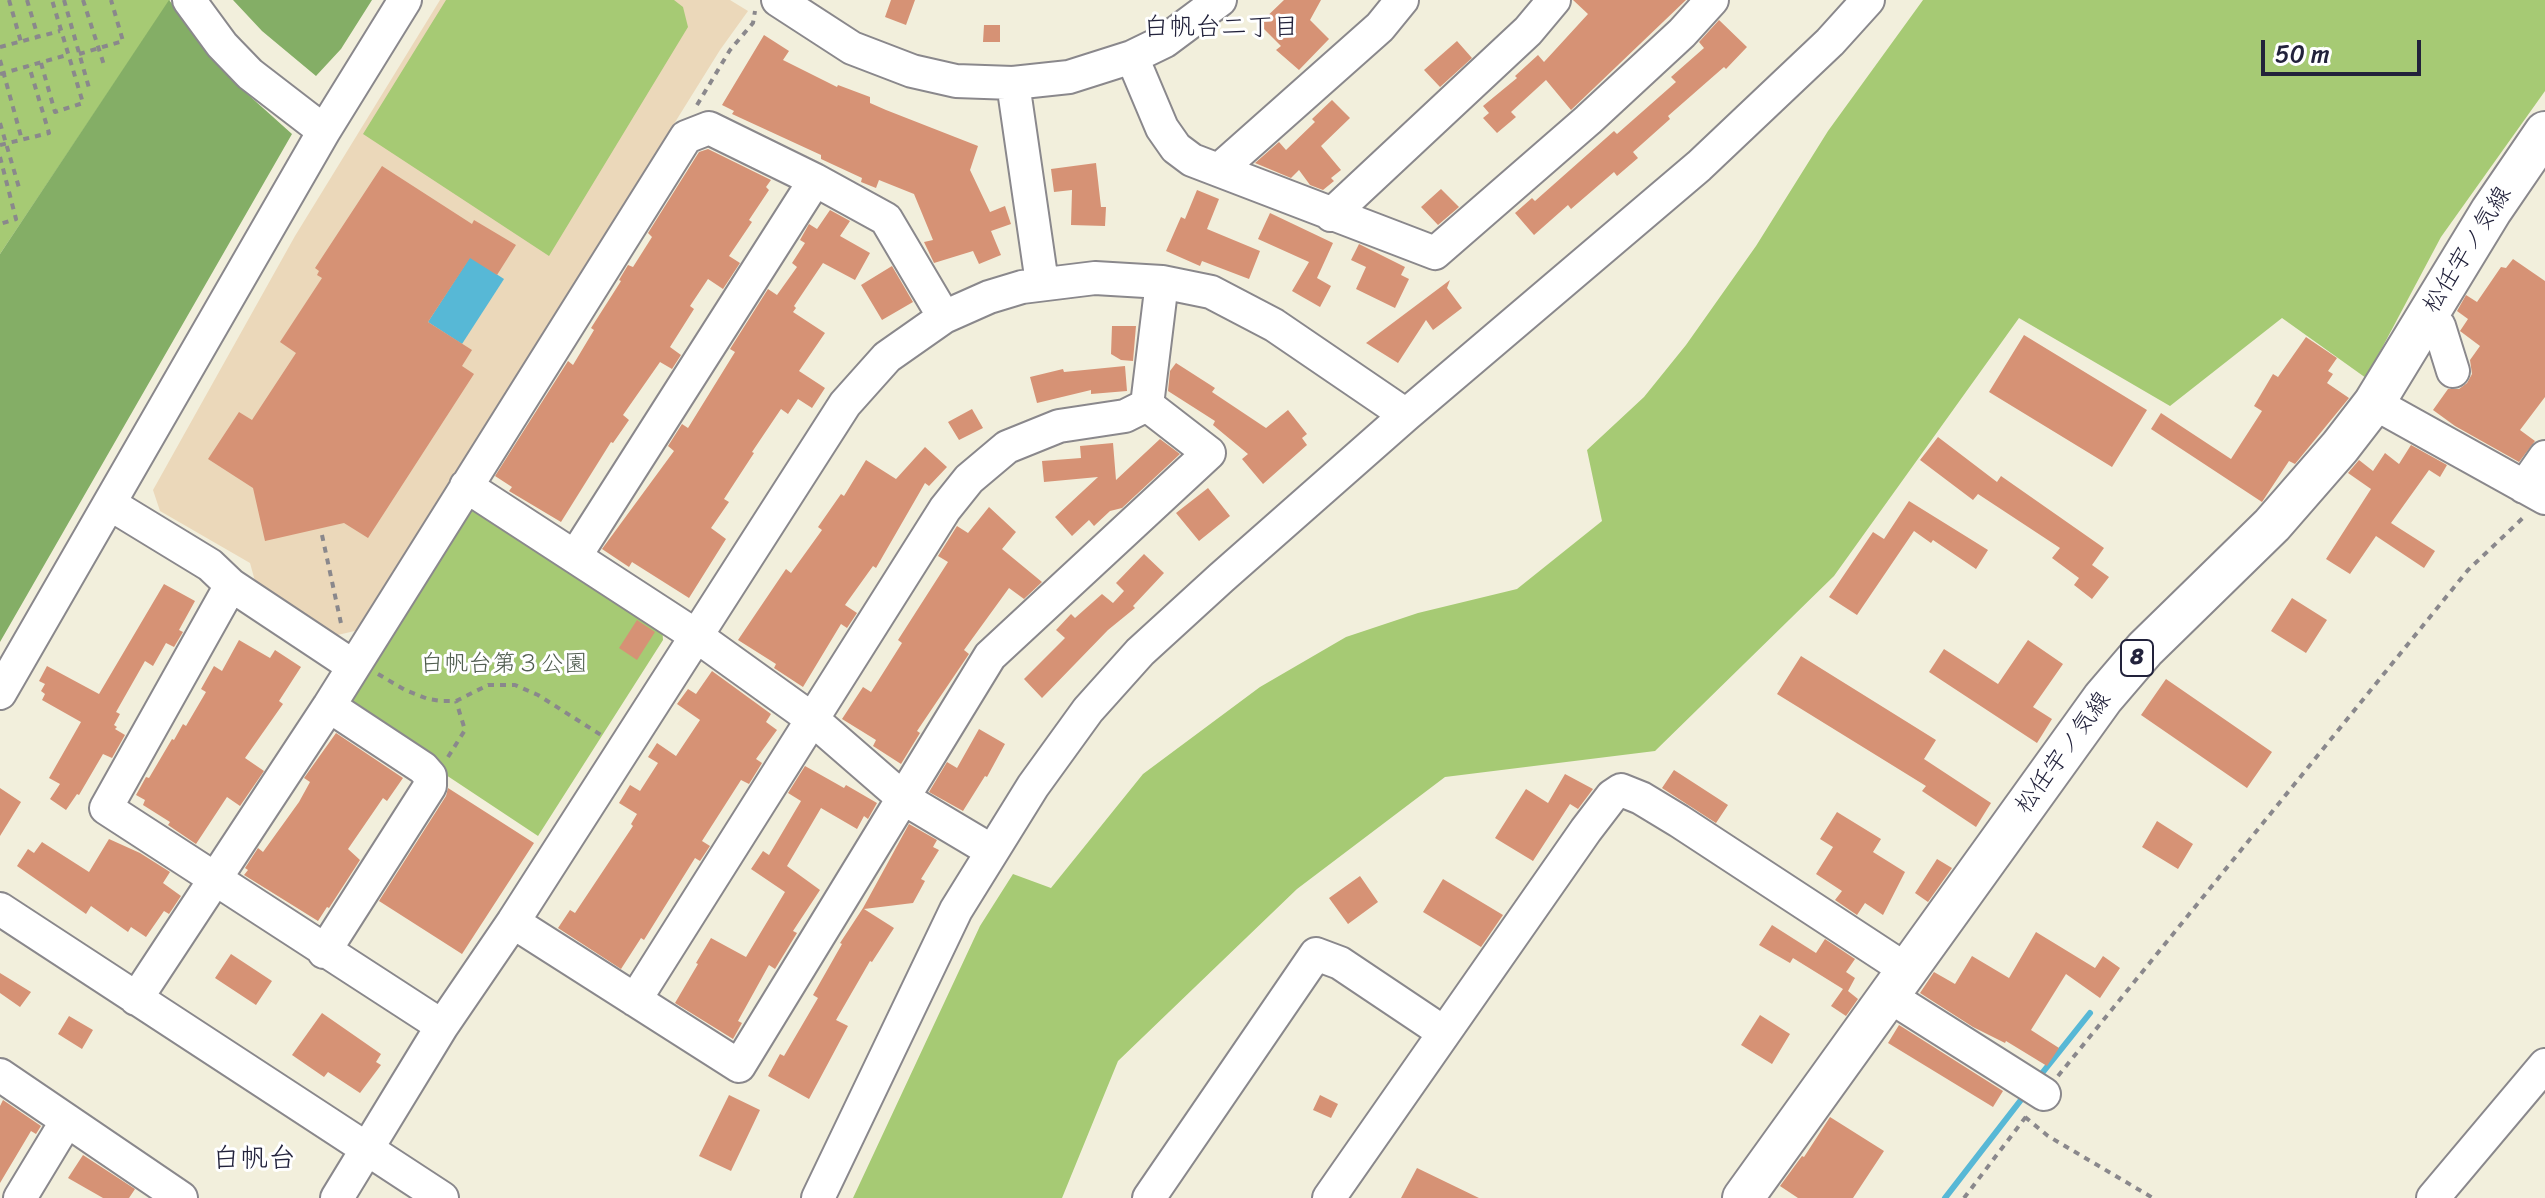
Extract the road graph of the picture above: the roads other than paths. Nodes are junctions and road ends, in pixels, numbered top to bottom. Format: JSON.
{"nodes":[{"id":1,"x":189,"y":0,"type":"edge"},
{"id":2,"x":405,"y":0,"type":"edge"},
{"id":3,"x":1220,"y":0,"type":"edge"},
{"id":4,"x":1402,"y":0,"type":"edge"},
{"id":5,"x":1554,"y":0,"type":"edge"},
{"id":6,"x":1712,"y":0,"type":"edge"},
{"id":7,"x":1868,"y":0,"type":"edge"},
{"id":8,"x":766,"y":4,"type":"edge"},
{"id":9,"x":1132,"y":57,"type":"junction"},
{"id":10,"x":1013,"y":83,"type":"junction"},
{"id":11,"x":324,"y":131,"type":"junction"},
{"id":12,"x":2545,"y":132,"type":"edge"},
{"id":13,"x":1220,"y":169,"type":"junction"},
{"id":14,"x":815,"y":180,"type":"junction"},
{"id":15,"x":1331,"y":215,"type":"junction"},
{"id":16,"x":1162,"y":282,"type":"junction"},
{"id":17,"x":1042,"y":283,"type":"junction"},
{"id":18,"x":2427,"y":316,"type":"junction"},
{"id":19,"x":944,"y":317,"type":"junction"},
{"id":20,"x":2453,"y":371,"type":"dead end"},
{"id":21,"x":2374,"y":403,"type":"junction"},
{"id":22,"x":1147,"y":405,"type":"junction"},
{"id":23,"x":1406,"y":415,"type":"junction"},
{"id":24,"x":2545,"y":457,"type":"edge"},
{"id":25,"x":466,"y":486,"type":"junction"},
{"id":26,"x":2538,"y":494,"type":"edge"},
{"id":27,"x":110,"y":504,"type":"junction"},
{"id":28,"x":576,"y":555,"type":"junction"},
{"id":29,"x":231,"y":585,"type":"junction"},
{"id":30,"x":695,"y":635,"type":"junction"},
{"id":31,"x":349,"y":652,"type":"junction"},
{"id":32,"x":0,"y":693,"type":"edge"},
{"id":33,"x":329,"y":706,"type":"junction"},
{"id":34,"x":812,"y":719,"type":"junction"},
{"id":35,"x":903,"y":798,"type":"junction"},
{"id":36,"x":992,"y":851,"type":"junction"},
{"id":37,"x":215,"y":878,"type":"junction"},
{"id":38,"x":0,"y":909,"type":"edge"},
{"id":39,"x":513,"y":922,"type":"junction"},
{"id":40,"x":324,"y":952,"type":"junction"},
{"id":41,"x":1899,"y":983,"type":"junction"},
{"id":42,"x":136,"y":999,"type":"junction"},
{"id":43,"x":635,"y":1000,"type":"junction"},
{"id":44,"x":442,"y":1026,"type":"junction"},
{"id":45,"x":1443,"y":1032,"type":"junction"},
{"id":46,"x":2545,"y":1065,"type":"edge"},
{"id":47,"x":0,"y":1075,"type":"edge"},
{"id":48,"x":2034,"y":1106,"type":"road end"},
{"id":49,"x":66,"y":1122,"type":"junction"},
{"id":50,"x":368,"y":1149,"type":"junction"},
{"id":51,"x":174,"y":1196,"type":"edge"},
{"id":52,"x":20,"y":1198,"type":"edge"},
{"id":53,"x":337,"y":1198,"type":"edge"},
{"id":54,"x":442,"y":1198,"type":"edge"},
{"id":55,"x":818,"y":1198,"type":"edge"},
{"id":56,"x":1149,"y":1198,"type":"edge"},
{"id":57,"x":1329,"y":1198,"type":"edge"},
{"id":58,"x":1743,"y":1198,"type":"edge"},
{"id":59,"x":2433,"y":1198,"type":"edge"}],
"edges":[{"from":1,"to":11,"type":"street"},
{"from":2,"to":11,"type":"street"},
{"from":3,"to":9,"type":"street"},
{"from":4,"to":13,"type":"street"},
{"from":5,"to":15,"type":"street"},
{"from":6,"to":15,"type":"street"},
{"from":7,"to":23,"type":"street"},
{"from":8,"to":10,"type":"street"},
{"from":9,"to":10,"type":"street"},
{"from":9,"to":13,"type":"street"},
{"from":10,"to":17,"type":"street"},
{"from":11,"to":27,"type":"street"},
{"from":12,"to":18,"type":"main road","name":"松任宇ノ気線","number":"8"},
{"from":13,"to":15,"type":"street"},
{"from":14,"to":19,"type":"street"},
{"from":14,"to":25,"type":"street"},
{"from":14,"to":28,"type":"street"},
{"from":16,"to":17,"type":"street"},
{"from":16,"to":22,"type":"street"},
{"from":16,"to":23,"type":"street"},
{"from":17,"to":19,"type":"street"},
{"from":18,"to":20,"type":"street"},
{"from":18,"to":21,"type":"main road","name":"松任宇ノ気線","number":"8"},
{"from":19,"to":30,"type":"street"},
{"from":21,"to":26,"type":"street"},
{"from":21,"to":41,"type":"main road","name":"松任宇ノ気線","number":"8"},
{"from":22,"to":34,"type":"street"},
{"from":22,"to":35,"type":"street"},
{"from":23,"to":36,"type":"street"},
{"from":24,"to":26,"type":"street"},
{"from":25,"to":28,"type":"street"},
{"from":25,"to":31,"type":"street"},
{"from":27,"to":29,"type":"street"},
{"from":27,"to":32,"type":"street"},
{"from":28,"to":30,"type":"street"},
{"from":29,"to":31,"type":"street"},
{"from":29,"to":37,"type":"street"},
{"from":30,"to":34,"type":"street"},
{"from":30,"to":39,"type":"street"},
{"from":31,"to":33,"type":"street"},
{"from":33,"to":37,"type":"street"},
{"from":33,"to":40,"type":"street"},
{"from":34,"to":35,"type":"street"},
{"from":34,"to":43,"type":"street"},
{"from":35,"to":36,"type":"street"},
{"from":35,"to":43,"type":"street"},
{"from":36,"to":55,"type":"street"},
{"from":37,"to":40,"type":"street"},
{"from":37,"to":42,"type":"street"},
{"from":38,"to":42,"type":"street"},
{"from":39,"to":43,"type":"street"},
{"from":39,"to":44,"type":"street"},
{"from":40,"to":44,"type":"street"},
{"from":41,"to":45,"type":"street"},
{"from":41,"to":48,"type":"street"},
{"from":41,"to":58,"type":"main road","name":"松任宇ノ気線","number":"8"},
{"from":42,"to":50,"type":"street"},
{"from":44,"to":50,"type":"street"},
{"from":45,"to":56,"type":"street"},
{"from":45,"to":57,"type":"street"},
{"from":46,"to":59,"type":"street"},
{"from":47,"to":49,"type":"street"},
{"from":49,"to":51,"type":"street"},
{"from":49,"to":52,"type":"street"},
{"from":50,"to":53,"type":"street"},
{"from":50,"to":54,"type":"street"}]}
